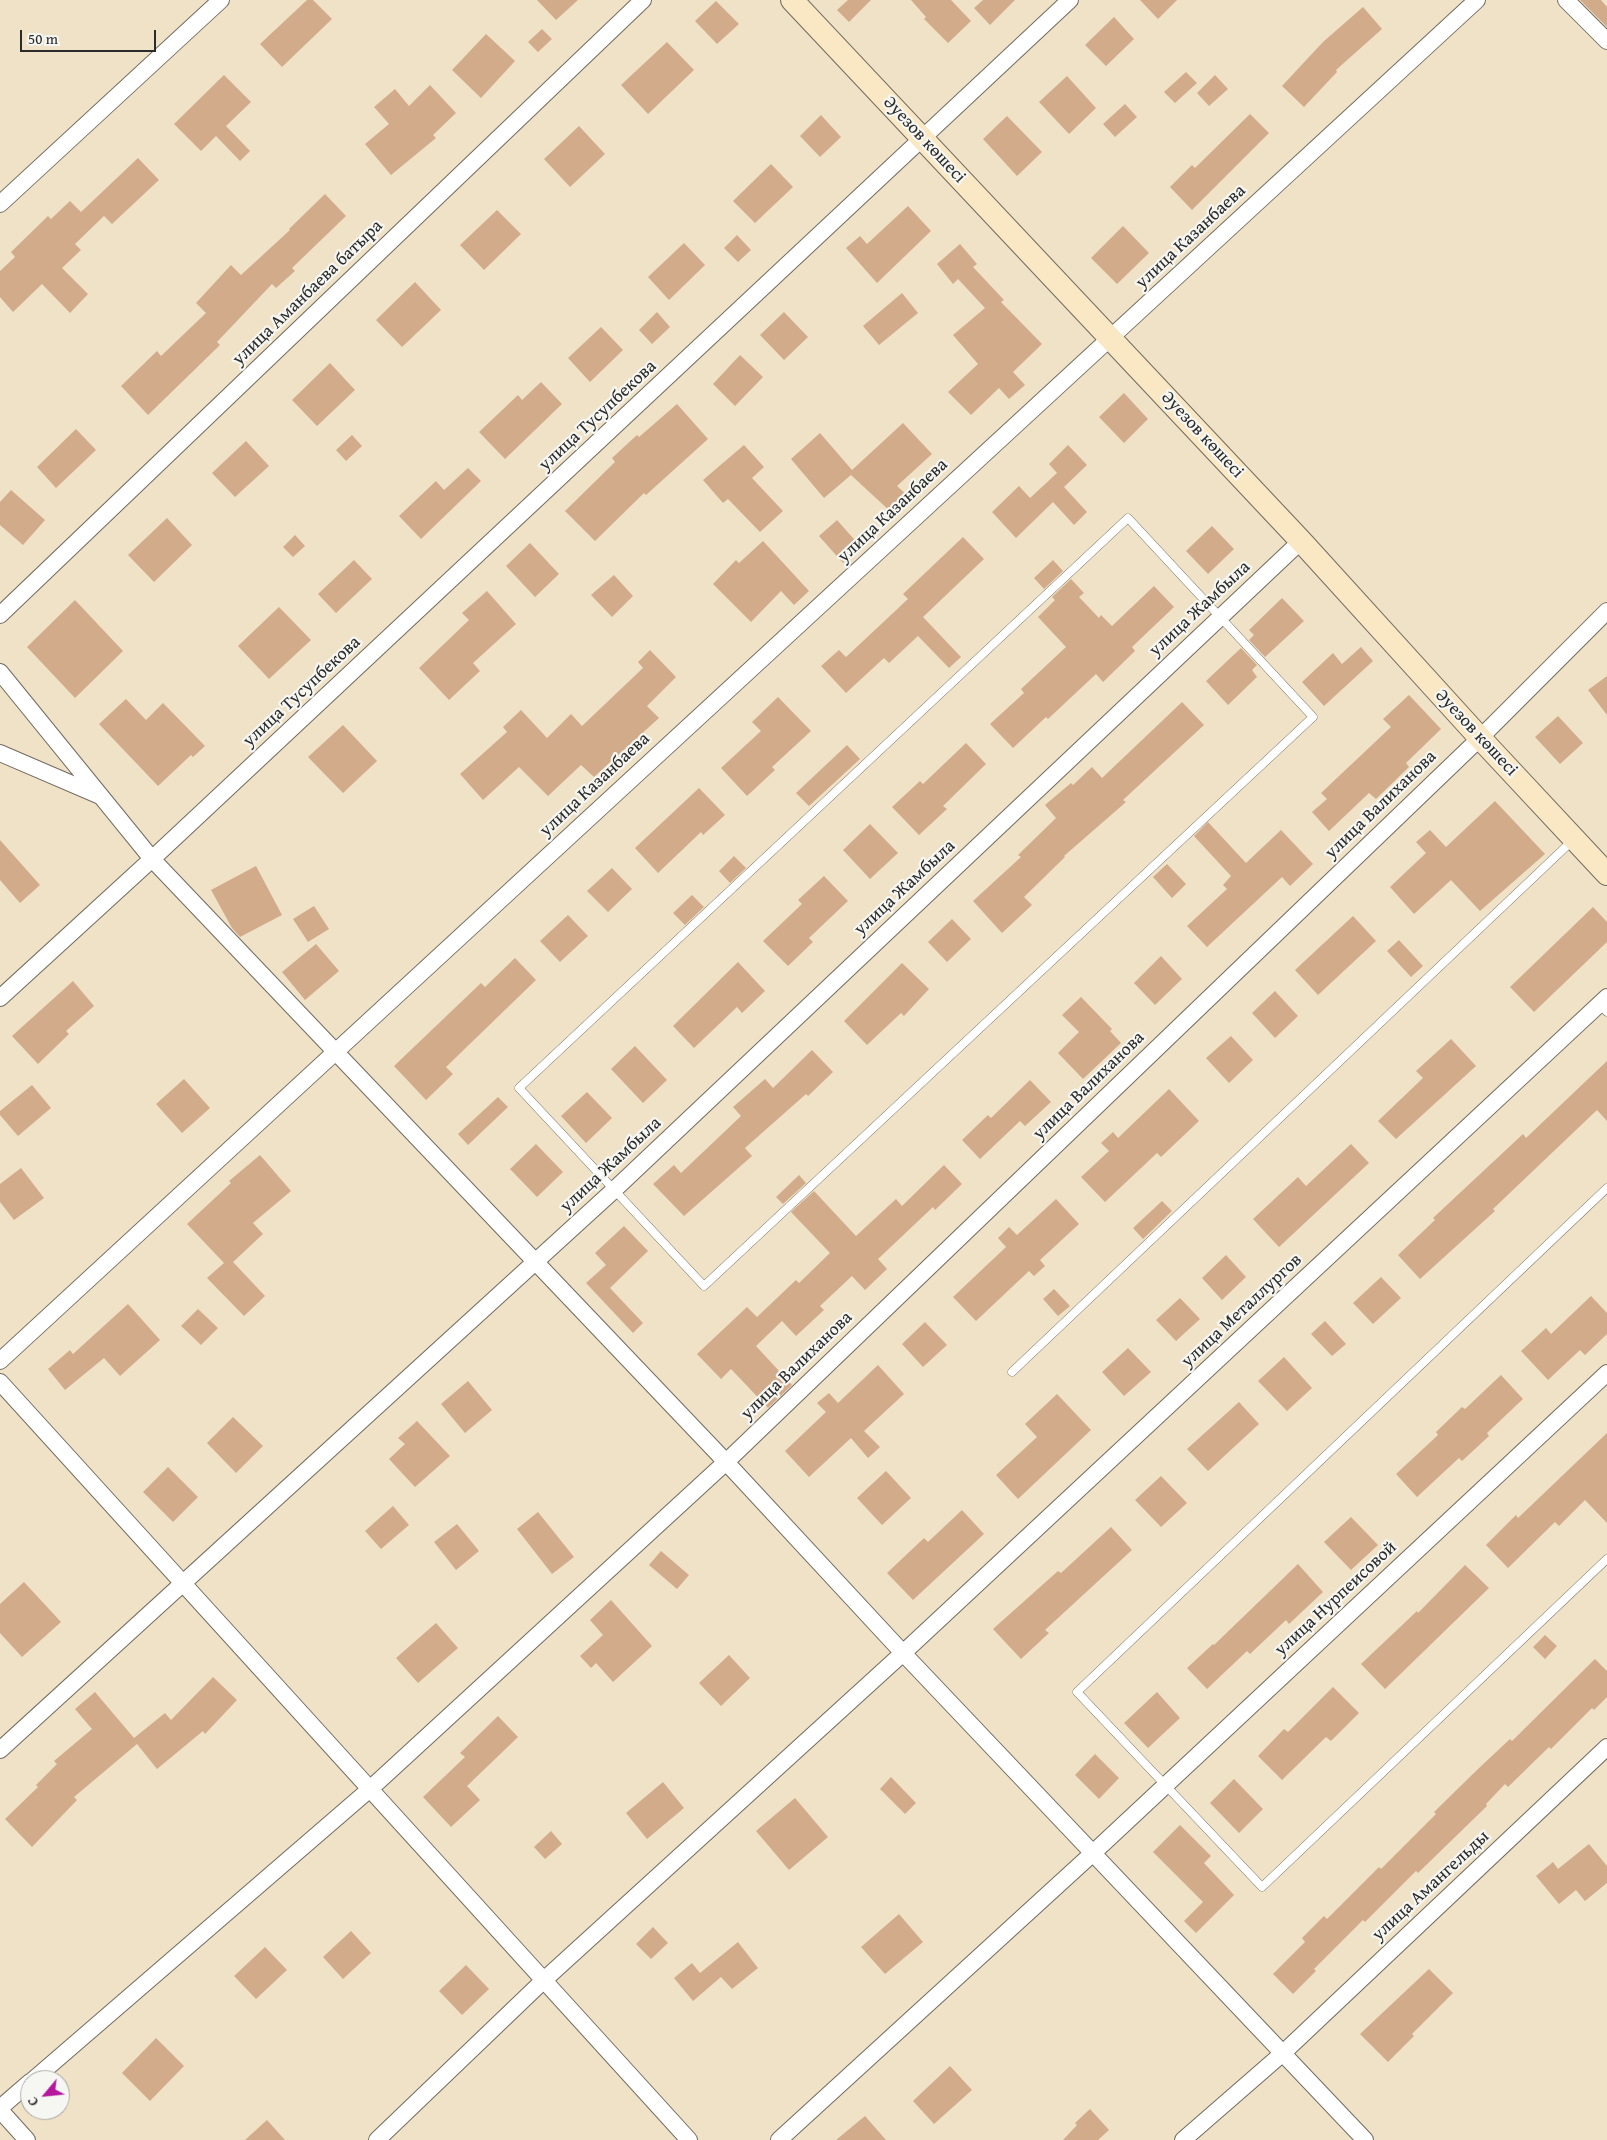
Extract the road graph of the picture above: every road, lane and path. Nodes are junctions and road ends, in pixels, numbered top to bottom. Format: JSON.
{"nodes":[{"id":1,"x":221,"y":0,"type":"edge"},
{"id":2,"x":643,"y":0,"type":"edge"},
{"id":3,"x":792,"y":0,"type":"edge"},
{"id":4,"x":1070,"y":0,"type":"edge"},
{"id":5,"x":1477,"y":0,"type":"edge"},
{"id":6,"x":1566,"y":0,"type":"edge"},
{"id":7,"x":1607,"y":41,"type":"edge"},
{"id":8,"x":924,"y":139,"type":"junction"},
{"id":9,"x":0,"y":204,"type":"edge"},
{"id":10,"x":1110,"y":338,"type":"junction"},
{"id":11,"x":1301,"y":541,"type":"junction"},
{"id":12,"x":1607,"y":611,"type":"edge"},
{"id":13,"x":0,"y":615,"type":"edge"},
{"id":14,"x":1220,"y":617,"type":"junction"},
{"id":15,"x":0,"y":672,"type":"edge"},
{"id":16,"x":1480,"y":738,"type":"junction"},
{"id":17,"x":0,"y":753,"type":"edge"},
{"id":18,"x":102,"y":797,"type":"junction"},
{"id":19,"x":1574,"y":839,"type":"junction"},
{"id":20,"x":152,"y":860,"type":"junction"},
{"id":21,"x":1607,"y":874,"type":"edge"},
{"id":22,"x":0,"y":998,"type":"edge"},
{"id":23,"x":1605,"y":1005,"type":"edge"},
{"id":24,"x":335,"y":1052,"type":"junction"},
{"id":25,"x":1607,"y":1188,"type":"edge"},
{"id":26,"x":614,"y":1190,"type":"junction"},
{"id":27,"x":535,"y":1262,"type":"junction"},
{"id":28,"x":0,"y":1361,"type":"edge"},
{"id":29,"x":1012,"y":1372,"type":"dead end"},
{"id":30,"x":1607,"y":1373,"type":"edge"},
{"id":31,"x":0,"y":1382,"type":"edge"},
{"id":32,"x":726,"y":1462,"type":"junction"},
{"id":33,"x":1607,"y":1559,"type":"edge"},
{"id":34,"x":183,"y":1583,"type":"junction"},
{"id":35,"x":903,"y":1653,"type":"junction"},
{"id":36,"x":1607,"y":1748,"type":"edge"},
{"id":37,"x":0,"y":1750,"type":"edge"},
{"id":38,"x":1166,"y":1786,"type":"junction"},
{"id":39,"x":370,"y":1789,"type":"junction"},
{"id":40,"x":1093,"y":1853,"type":"junction"},
{"id":41,"x":544,"y":1980,"type":"junction"},
{"id":42,"x":1283,"y":2053,"type":"junction"},
{"id":43,"x":44,"y":2070,"type":"edge"},
{"id":44,"x":20,"y":2091,"type":"edge"},
{"id":45,"x":0,"y":2109,"type":"edge"},
{"id":46,"x":27,"y":2140,"type":"edge"},
{"id":47,"x":377,"y":2140,"type":"edge"},
{"id":48,"x":689,"y":2140,"type":"edge"},
{"id":49,"x":779,"y":2140,"type":"edge"},
{"id":50,"x":1183,"y":2140,"type":"edge"},
{"id":51,"x":1365,"y":2140,"type":"edge"}],
"edges":[{"from":1,"to":9,"type":"street"},
{"from":2,"to":13,"type":"street","name":"улица Аманбаева батыра"},
{"from":3,"to":8,"type":"main road","name":"Әуезов көшесі"},
{"from":4,"to":8,"type":"street","name":"улица Тусупбекова"},
{"from":5,"to":10,"type":"street","name":"улица Казанбаева"},
{"from":6,"to":7,"type":"street"},
{"from":8,"to":10,"type":"main road","name":"Әуезов көшесі"},
{"from":8,"to":20,"type":"street","name":"улица Тусупбекова"},
{"from":10,"to":11,"type":"main road","name":"Әуезов көшесі"},
{"from":10,"to":24,"type":"street","name":"улица Казанбаева"},
{"from":11,"to":14,"type":"street","name":"улица Жамбыла"},
{"from":11,"to":16,"type":"main road","name":"Әуезов көшесі"},
{"from":12,"to":16,"type":"street","name":"улица Валиханова"},
{"from":14,"to":26,"type":"street","name":"улица Жамбыла"},
{"from":14,"to":26,"type":"lane"},
{"from":14,"to":26,"type":"lane"},
{"from":15,"to":18,"type":"street"},
{"from":16,"to":19,"type":"main road","name":"Әуезов көшесі"},
{"from":16,"to":32,"type":"street","name":"улица Валиханова"},
{"from":17,"to":18,"type":"street"},
{"from":18,"to":20,"type":"street"},
{"from":19,"to":21,"type":"main road","name":"Әуезов көшесі"},
{"from":19,"to":29,"type":"lane"},
{"from":20,"to":22,"type":"street","name":"улица Тусупбекова"},
{"from":20,"to":24,"type":"street"},
{"from":23,"to":35,"type":"street","name":"улица Металлургов"},
{"from":24,"to":27,"type":"street"},
{"from":24,"to":28,"type":"street","name":"улица Казанбаева"},
{"from":25,"to":38,"type":"lane"},
{"from":26,"to":27,"type":"street","name":"улица Жамбыла"},
{"from":27,"to":32,"type":"street"},
{"from":27,"to":34,"type":"street","name":"улица Жамбыла"},
{"from":30,"to":38,"type":"street","name":"улица Нурпеисовой"},
{"from":31,"to":34,"type":"street"},
{"from":32,"to":35,"type":"street"},
{"from":32,"to":39,"type":"street","name":"улица Валиханова"},
{"from":33,"to":38,"type":"lane"},
{"from":34,"to":37,"type":"street","name":"улица Жамбыла"},
{"from":34,"to":39,"type":"street"},
{"from":35,"to":40,"type":"street"},
{"from":35,"to":41,"type":"street","name":"улица Металлургов"},
{"from":36,"to":42,"type":"street","name":"улица Амангельды"},
{"from":38,"to":40,"type":"street","name":"улица Нурпеисовой"},
{"from":39,"to":41,"type":"street"},
{"from":39,"to":43,"type":"street","name":"улица Валиханова"},
{"from":40,"to":42,"type":"street"},
{"from":40,"to":49,"type":"street","name":"улица Нурпеисовой"},
{"from":41,"to":47,"type":"street","name":"улица Металлургов"},
{"from":41,"to":48,"type":"street"},
{"from":42,"to":50,"type":"street","name":"улица Амангельды"},
{"from":42,"to":51,"type":"street"},
{"from":44,"to":45,"type":"street","name":"улица Валиханова"},
{"from":45,"to":46,"type":"street"}]}
